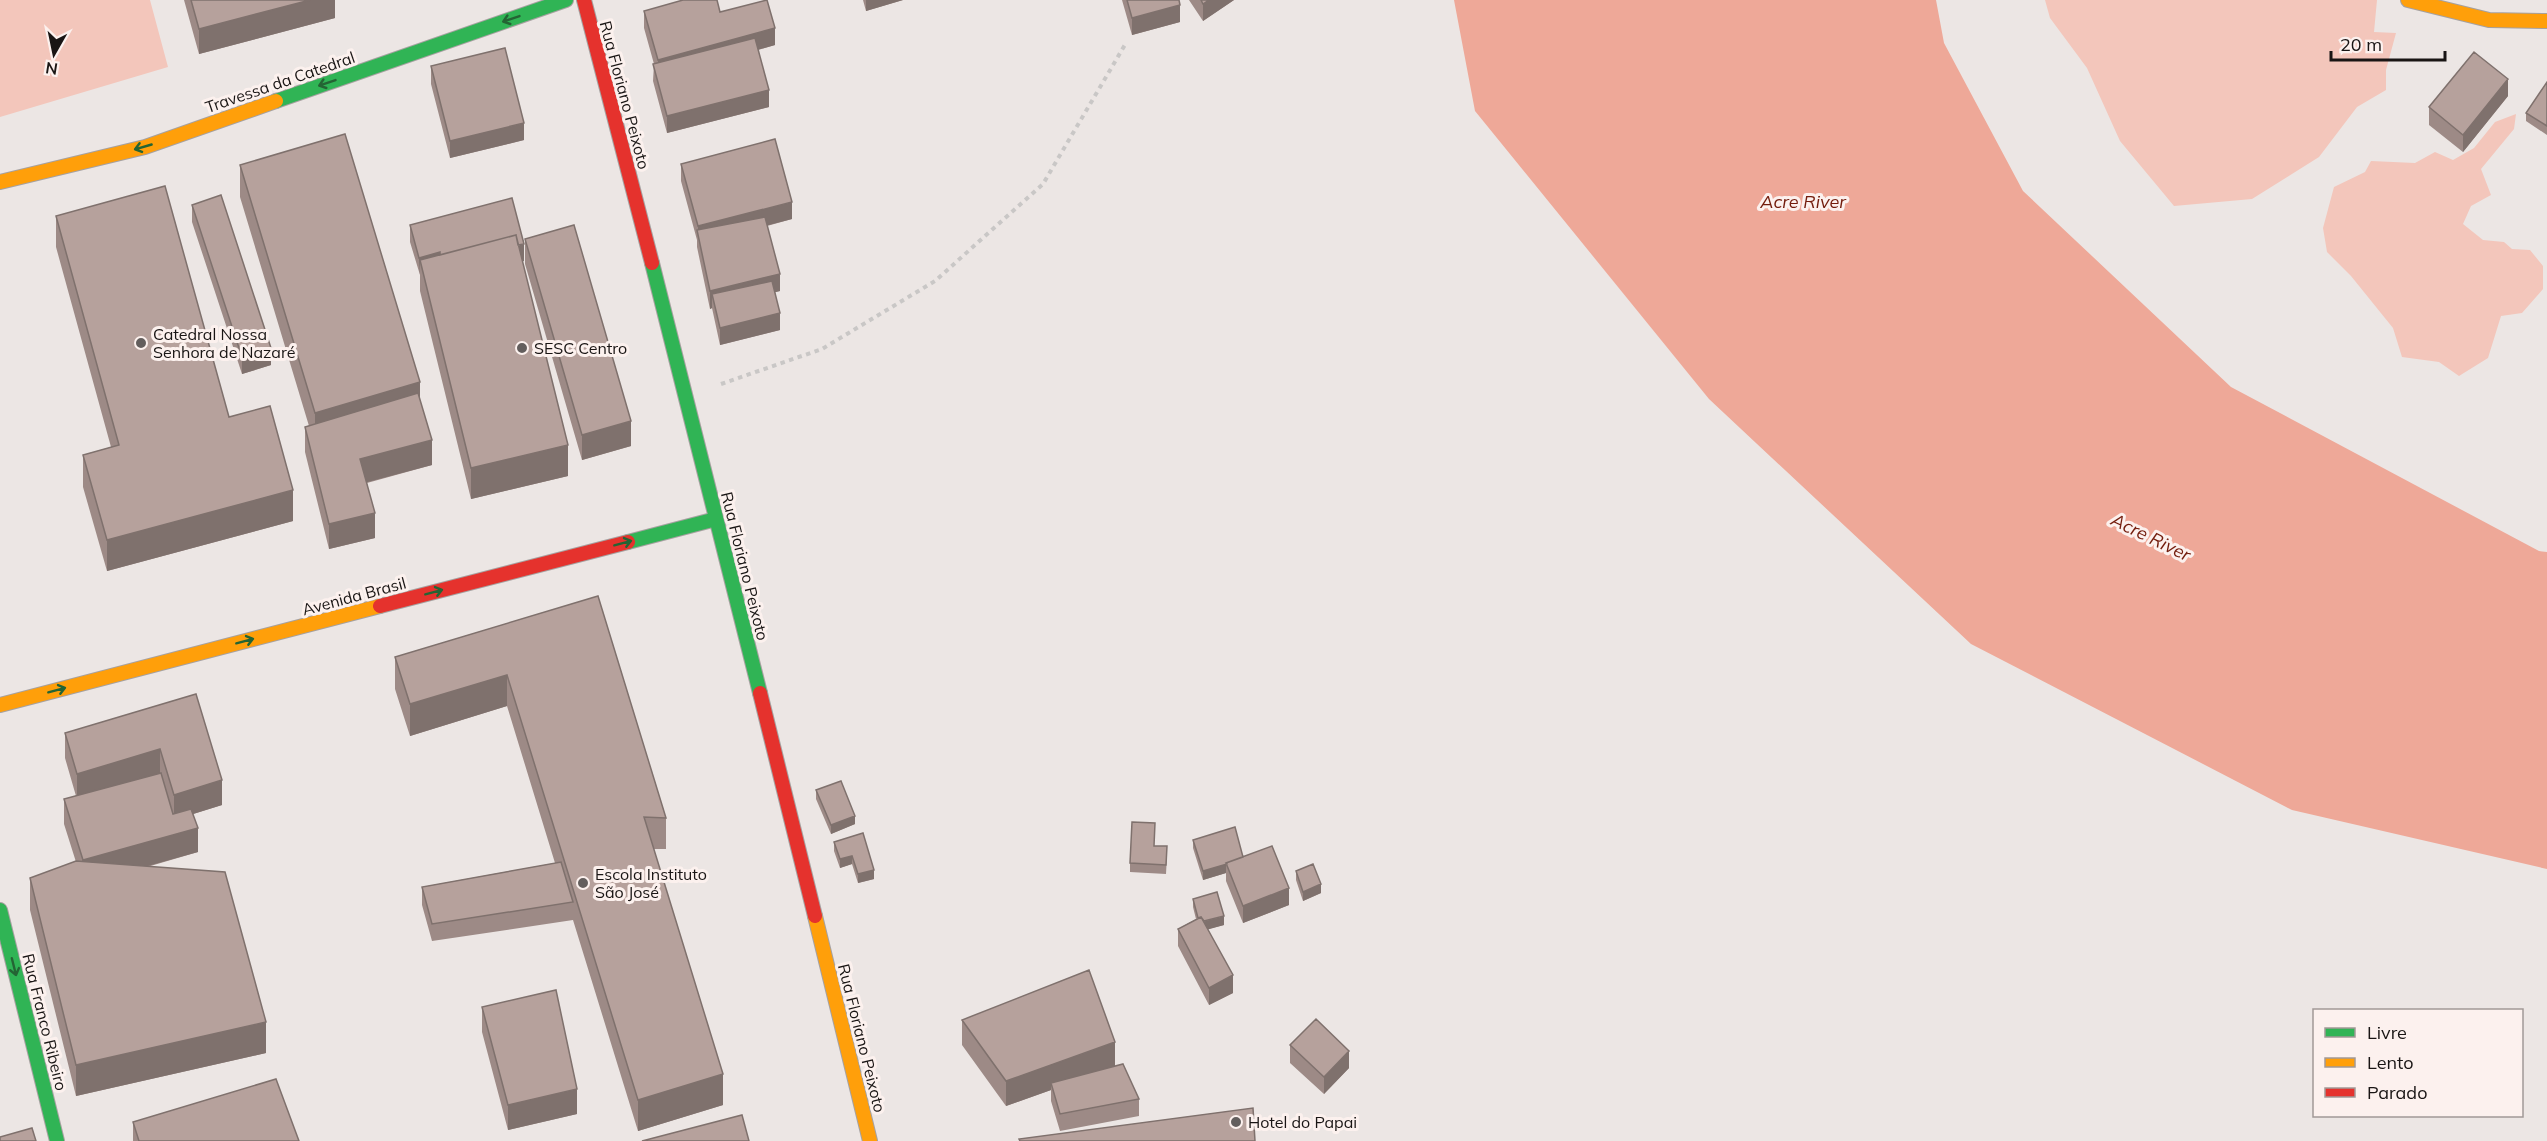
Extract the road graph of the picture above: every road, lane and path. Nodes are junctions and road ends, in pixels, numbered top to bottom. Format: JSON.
{"nodes":[{"id":1,"x":566,"y":0,"type":"edge"},
{"id":2,"x":584,"y":0,"type":"edge"},
{"id":3,"x":2411,"y":2,"type":"edge"},
{"id":4,"x":2547,"y":21,"type":"edge"},
{"id":5,"x":1126,"y":43,"type":"dead end"},
{"id":6,"x":0,"y":182,"type":"edge"},
{"id":7,"x":686,"y":395,"type":"junction"},
{"id":8,"x":716,"y":519,"type":"junction"},
{"id":9,"x":0,"y":705,"type":"edge"},
{"id":10,"x":0,"y":910,"type":"edge"},
{"id":11,"x":57,"y":1141,"type":"edge"},
{"id":12,"x":870,"y":1141,"type":"edge"}],
"edges":[{"from":1,"to":6,"type":"street","name":"Travessa da Catedral","one_way":true},
{"from":2,"to":7,"type":"street","name":"Rua Floriano Peixoto"},
{"from":3,"to":4,"type":"street"},
{"from":5,"to":7,"type":"path"},
{"from":7,"to":8,"type":"street","name":"Rua Floriano Peixoto"},
{"from":9,"to":8,"type":"street","name":"Avenida Brasil","one_way":true},
{"from":8,"to":12,"type":"street","name":"Rua Floriano Peixoto"},
{"from":10,"to":11,"type":"street","name":"Rua Franco Ribeiro","one_way":true}]}
